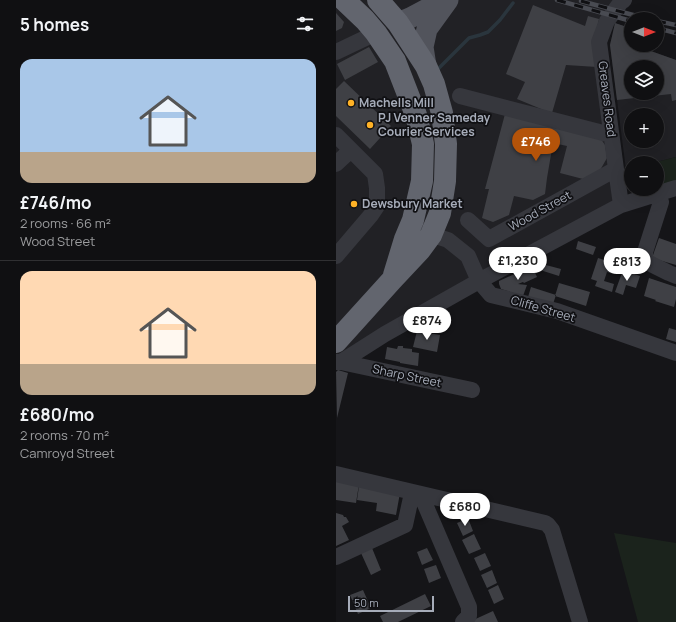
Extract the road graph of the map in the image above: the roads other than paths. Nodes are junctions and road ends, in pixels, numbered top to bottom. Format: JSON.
{"nodes":[{"id":1,"x":344,"y":0,"type":"edge"},
{"id":2,"x":419,"y":0,"type":"edge"},
{"id":3,"x":444,"y":0,"type":"edge"},
{"id":4,"x":448,"y":0,"type":"edge"},
{"id":5,"x":624,"y":0,"type":"edge"},
{"id":6,"x":387,"y":19,"type":"edge"},
{"id":7,"x":336,"y":52,"type":"edge"},
{"id":8,"x":426,"y":66,"type":"junction"},
{"id":9,"x":460,"y":96,"type":"dead end"},
{"id":10,"x":336,"y":135,"type":"edge"},
{"id":11,"x":611,"y":135,"type":"junction"},
{"id":12,"x":351,"y":150,"type":"junction"},
{"id":13,"x":336,"y":164,"type":"edge"},
{"id":14,"x":616,"y":169,"type":"junction"},
{"id":15,"x":676,"y":188,"type":"edge"},
{"id":16,"x":664,"y":192,"type":"edge"},
{"id":17,"x":650,"y":196,"type":"edge"},
{"id":18,"x":657,"y":196,"type":"edge"},
{"id":19,"x":622,"y":205,"type":"junction"},
{"id":20,"x":468,"y":220,"type":"dead end"},
{"id":21,"x":410,"y":228,"type":"junction"},
{"id":22,"x":431,"y":235,"type":"junction"},
{"id":23,"x":336,"y":256,"type":"edge"},
{"id":24,"x":676,"y":276,"type":"edge"},
{"id":25,"x":392,"y":280,"type":"junction"},
{"id":26,"x":479,"y":280,"type":"junction"},
{"id":27,"x":676,"y":353,"type":"edge"},
{"id":28,"x":338,"y":355,"type":"edge"},
{"id":29,"x":472,"y":390,"type":"dead end"},
{"id":30,"x":336,"y":474,"type":"edge"},
{"id":31,"x":416,"y":494,"type":"junction"},
{"id":32,"x":336,"y":557,"type":"edge"},
{"id":33,"x":463,"y":622,"type":"edge"},
{"id":34,"x":580,"y":622,"type":"edge"}],
"edges":[{"from":1,"to":6,"type":"highway"},
{"from":2,"to":6,"type":"main road"},
{"from":3,"to":6,"type":"main road"},
{"from":4,"to":8,"type":"main road"},
{"from":5,"to":11,"type":"street","name":"Greaves Road"},
{"from":6,"to":7,"type":"street"},
{"from":6,"to":8,"type":"highway"},
{"from":6,"to":21,"type":"highway"},
{"from":8,"to":22,"type":"highway"},
{"from":9,"to":11,"type":"street"},
{"from":10,"to":12,"type":"street"},
{"from":11,"to":14,"type":"street","name":"Greaves Road"},
{"from":12,"to":13,"type":"street"},
{"from":12,"to":23,"type":"street"},
{"from":14,"to":19,"type":"street","name":"Greaves Road"},
{"from":14,"to":20,"type":"street","name":"Wood Street"},
{"from":15,"to":16,"type":"street"},
{"from":17,"to":19,"type":"street"},
{"from":18,"to":24,"type":"street"},
{"from":19,"to":26,"type":"street"},
{"from":21,"to":22,"type":"street","name":"Cliffe Street"},
{"from":21,"to":25,"type":"highway"},
{"from":22,"to":25,"type":"highway"},
{"from":22,"to":26,"type":"street","name":"Cliffe Street"},
{"from":25,"to":28,"type":"highway"},
{"from":26,"to":27,"type":"street","name":"Cliffe Street"},
{"from":26,"to":28,"type":"street"},
{"from":28,"to":29,"type":"street","name":"Sharp Street"},
{"from":30,"to":31,"type":"street"},
{"from":31,"to":32,"type":"street"},
{"from":31,"to":33,"type":"street"},
{"from":31,"to":34,"type":"street"}]}
